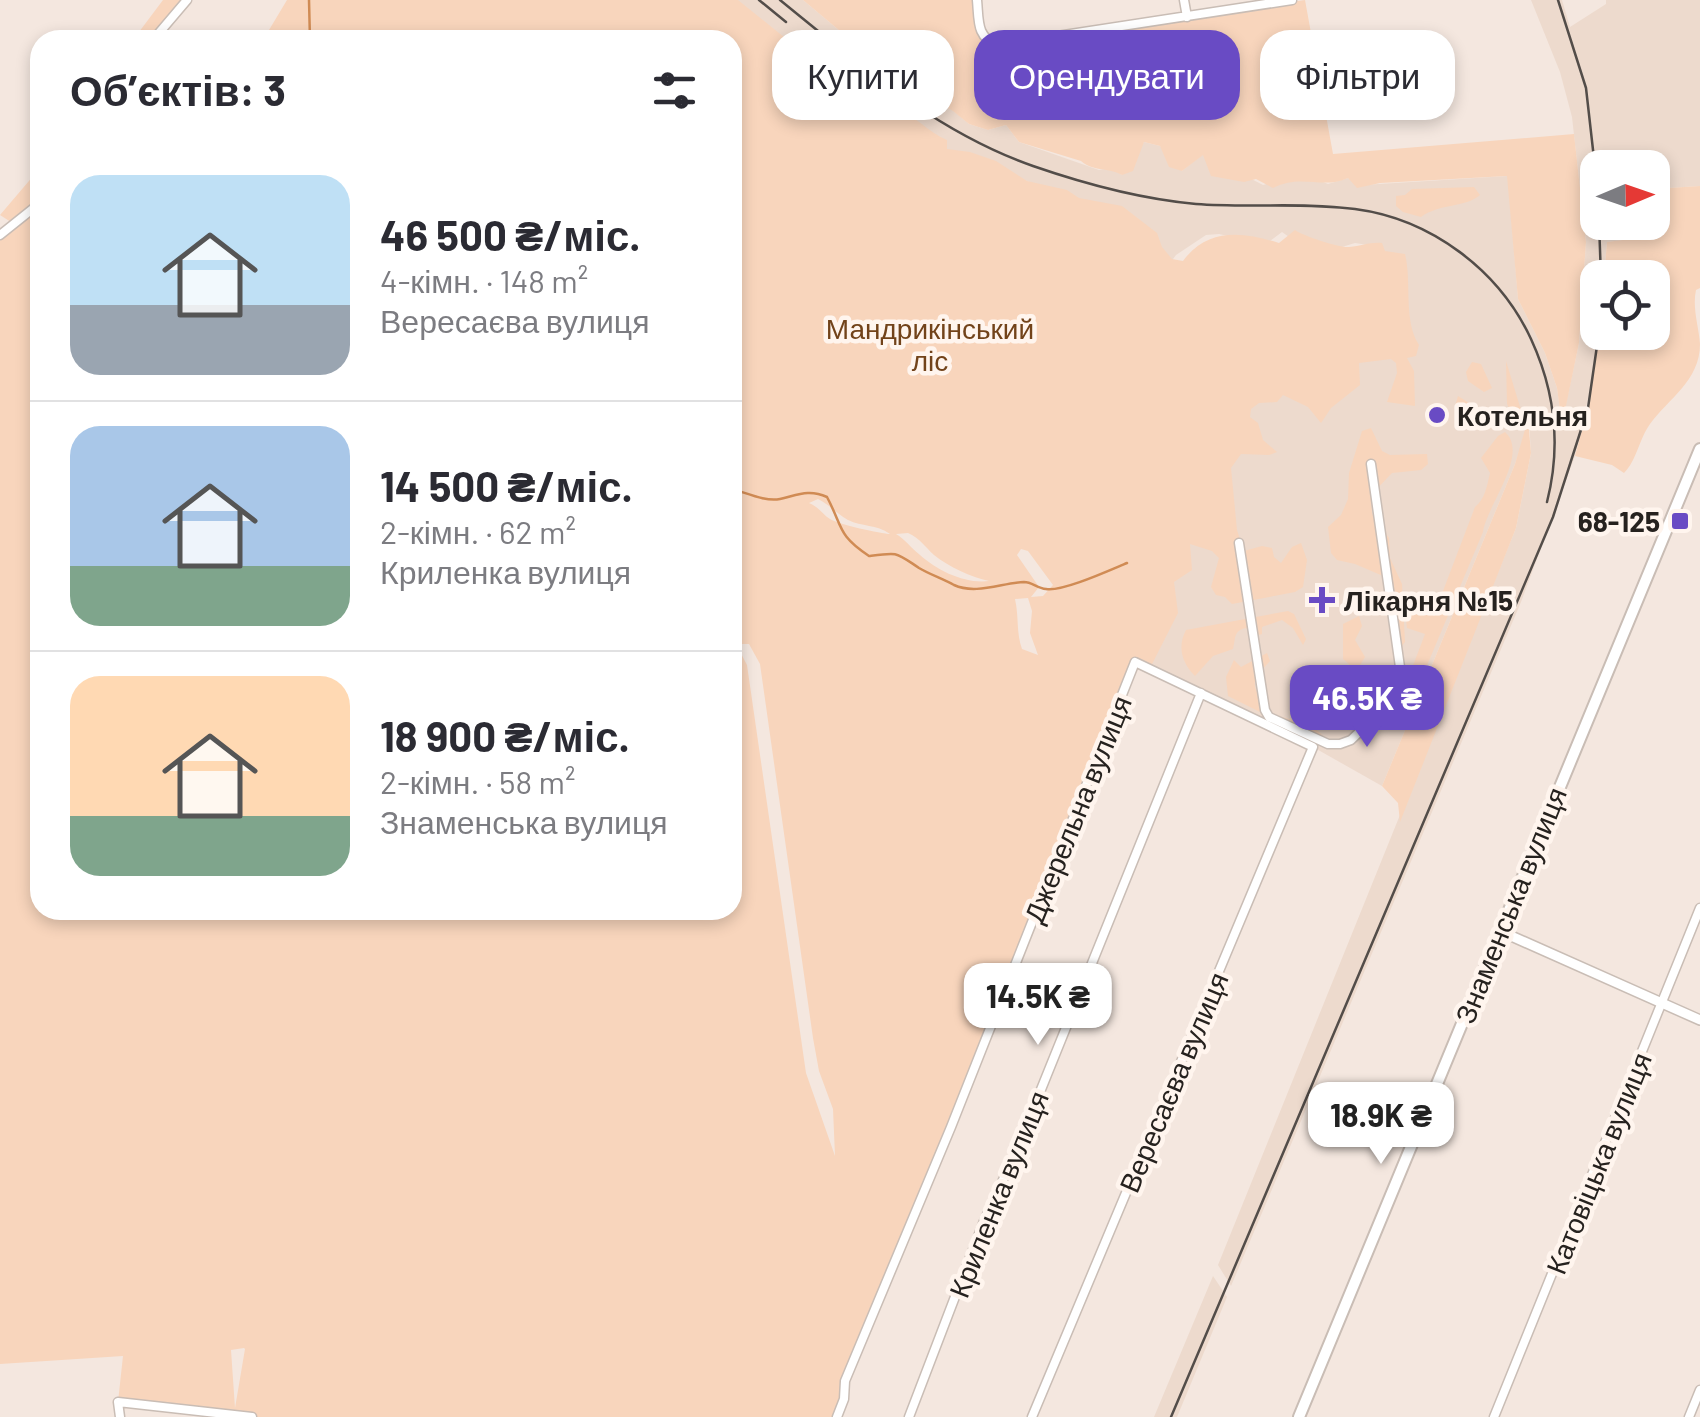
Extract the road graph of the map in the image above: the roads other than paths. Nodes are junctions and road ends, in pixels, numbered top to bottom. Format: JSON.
{"nodes":[{"id":1,"x":187,"y":0,"type":"edge"},
{"id":2,"x":977,"y":0,"type":"edge"},
{"id":3,"x":1184,"y":0,"type":"edge"},
{"id":4,"x":1292,"y":0,"type":"edge"},
{"id":5,"x":1187,"y":18,"type":"junction"},
{"id":6,"x":161,"y":30,"type":"edge"},
{"id":7,"x":30,"y":210,"type":"edge"},
{"id":8,"x":0,"y":234,"type":"edge"},
{"id":9,"x":1700,"y":448,"type":"edge"},
{"id":10,"x":1371,"y":464,"type":"dead end"},
{"id":11,"x":1240,"y":544,"type":"dead end"},
{"id":12,"x":1200,"y":693,"type":"junction"},
{"id":13,"x":1265,"y":710,"type":"junction"},
{"id":14,"x":1241,"y":712,"type":"junction"},
{"id":15,"x":1313,"y":747,"type":"joint"},
{"id":16,"x":1700,"y":908,"type":"edge"},
{"id":17,"x":1500,"y":932,"type":"junction"},
{"id":18,"x":1663,"y":1003,"type":"junction"},
{"id":19,"x":1700,"y":1020,"type":"edge"},
{"id":20,"x":1700,"y":1390,"type":"edge"},
{"id":21,"x":120,"y":1417,"type":"edge"},
{"id":22,"x":252,"y":1417,"type":"edge"},
{"id":23,"x":837,"y":1417,"type":"edge"},
{"id":24,"x":909,"y":1417,"type":"edge"},
{"id":25,"x":1032,"y":1417,"type":"edge"},
{"id":26,"x":1299,"y":1417,"type":"edge"},
{"id":27,"x":1494,"y":1417,"type":"edge"},
{"id":28,"x":1689,"y":1417,"type":"edge"}],
"edges":[{"from":1,"to":6,"type":"street"},
{"from":2,"to":5,"type":"street"},
{"from":3,"to":5,"type":"street"},
{"from":4,"to":5,"type":"street"},
{"from":7,"to":8,"type":"street"},
{"from":9,"to":17,"type":"main road","name":"Знаменська вулиця"},
{"from":10,"to":13,"type":"street"},
{"from":11,"to":13,"type":"street"},
{"from":12,"to":14,"type":"street","name":"Джерельна вулиця"},
{"from":12,"to":23,"type":"street","name":"Джерельна вулиця"},
{"from":12,"to":24,"type":"street","name":"Криленка вулиця"},
{"from":13,"to":14,"type":"street"},
{"from":14,"to":15,"type":"street","name":"Джерельна вулиця"},
{"from":15,"to":25,"type":"street","name":"Вересаєва вулиця"},
{"from":16,"to":18,"type":"street","name":"Катовіцька вулиця"},
{"from":17,"to":18,"type":"street"},
{"from":17,"to":26,"type":"main road","name":"Знаменська вулиця"},
{"from":18,"to":19,"type":"street"},
{"from":18,"to":27,"type":"street","name":"Катовіцька вулиця"},
{"from":20,"to":28,"type":"street"},
{"from":21,"to":22,"type":"street"}]}
